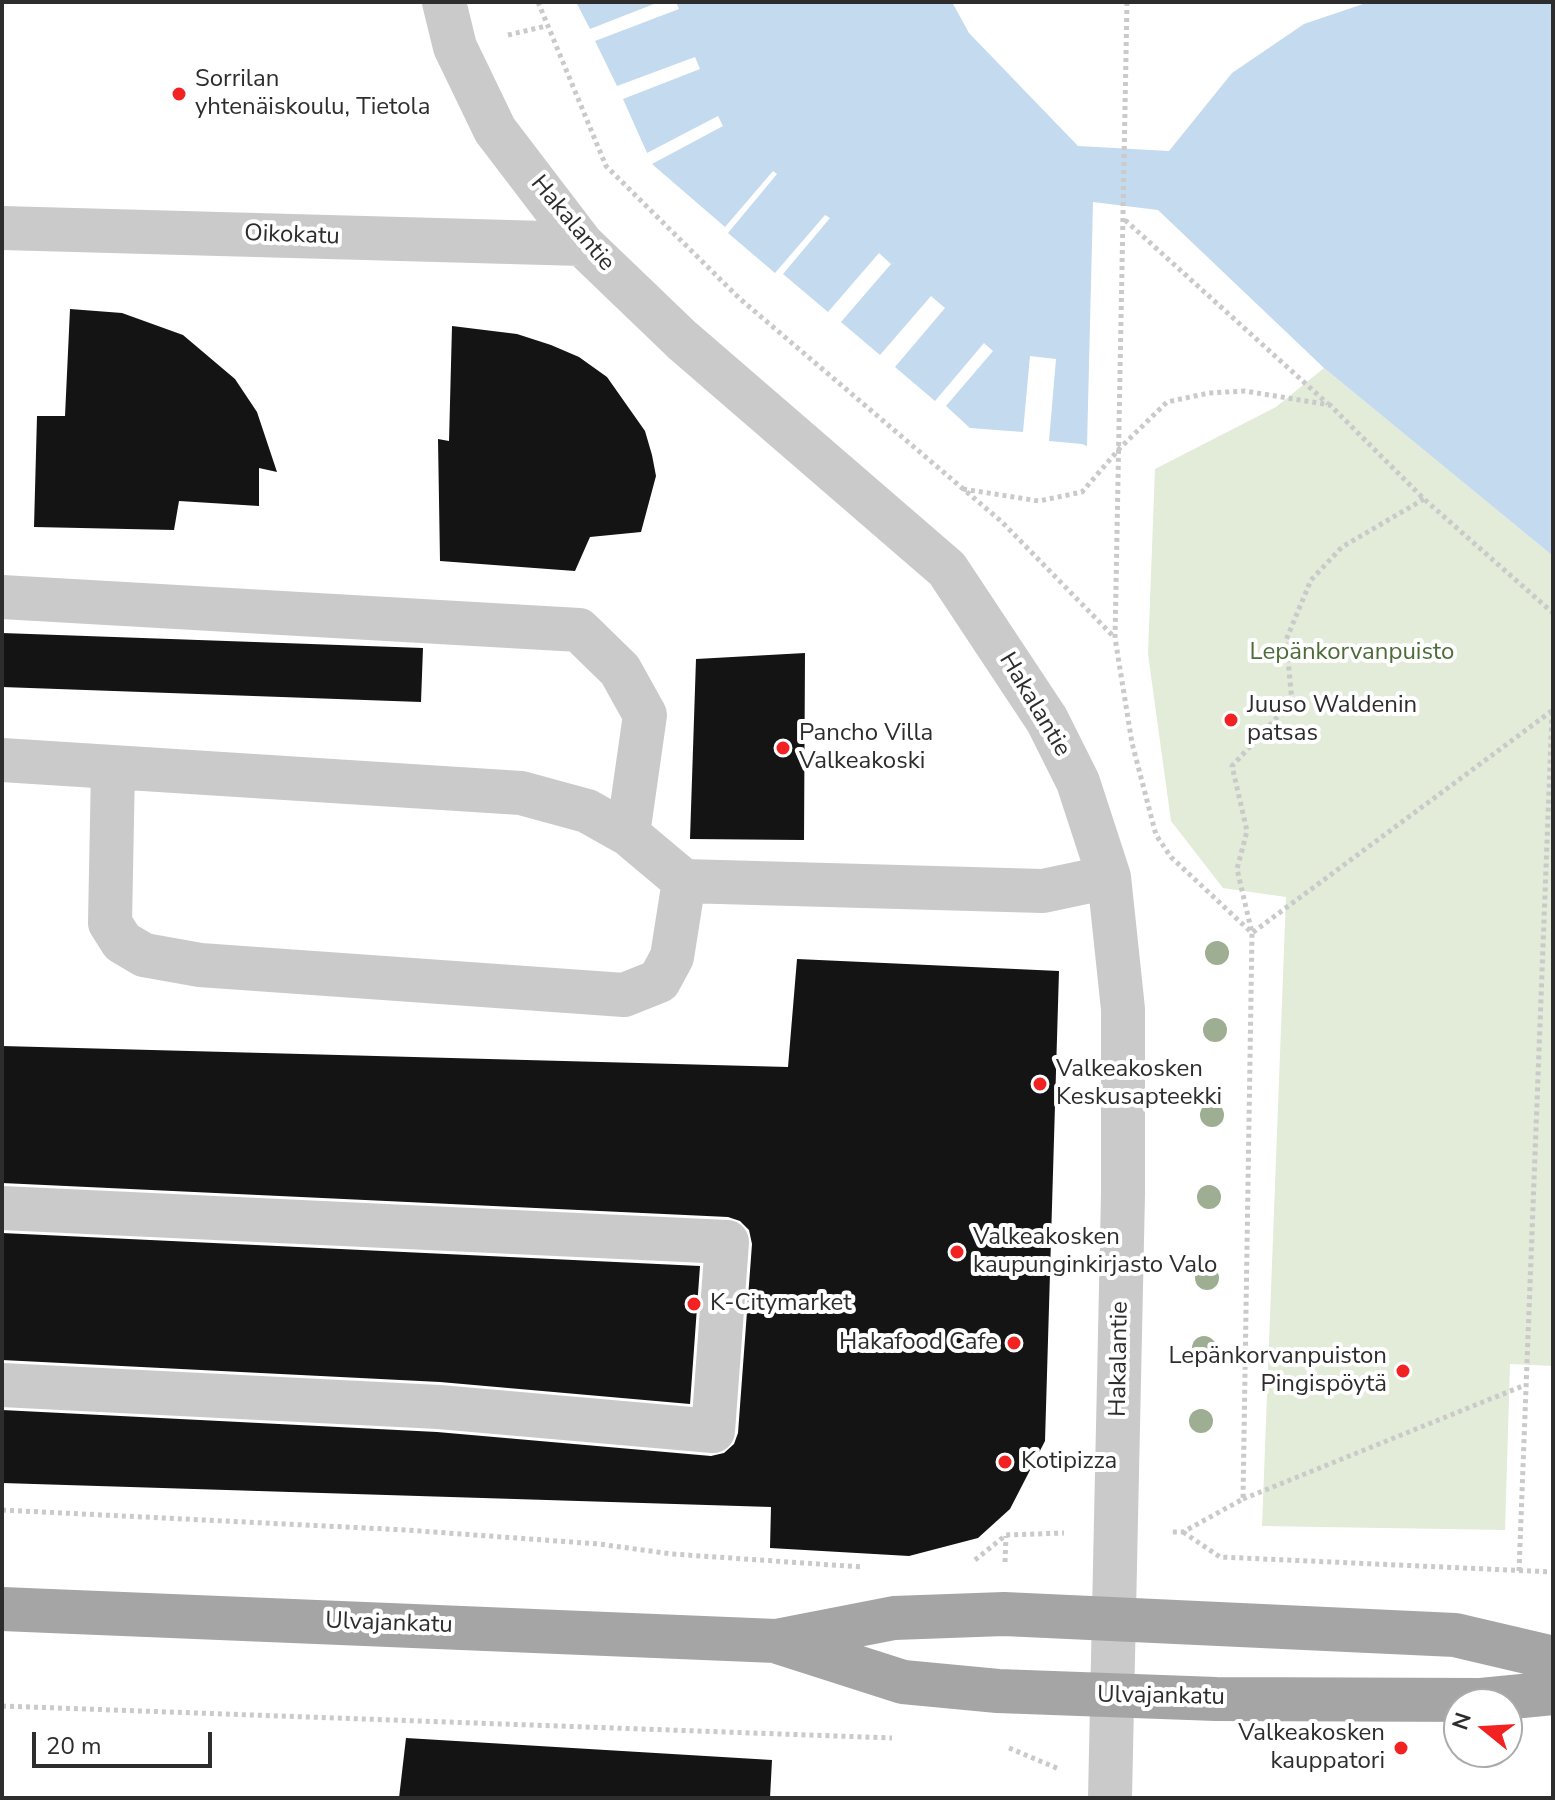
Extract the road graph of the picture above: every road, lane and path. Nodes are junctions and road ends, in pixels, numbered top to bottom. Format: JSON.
{"nodes":[{"id":1,"x":444,"y":2,"type":"edge"},
{"id":2,"x":538,"y":2,"type":"edge"},
{"id":3,"x":1127,"y":2,"type":"edge"},
{"id":4,"x":1124,"y":219,"type":"junction"},
{"id":5,"x":2,"y":228,"type":"edge"},
{"id":6,"x":582,"y":244,"type":"junction"},
{"id":7,"x":1330,"y":405,"type":"junction"},
{"id":8,"x":1120,"y":448,"type":"junction"},
{"id":9,"x":962,"y":488,"type":"junction"},
{"id":10,"x":1424,"y":499,"type":"junction"},
{"id":11,"x":2,"y":597,"type":"edge"},
{"id":12,"x":1553,"y":613,"type":"edge"},
{"id":13,"x":1115,"y":638,"type":"junction"},
{"id":14,"x":1552,"y":711,"type":"edge"},
{"id":15,"x":2,"y":760,"type":"edge"},
{"id":16,"x":113,"y":768,"type":"junction"},
{"id":17,"x":628,"y":834,"type":"junction"},
{"id":18,"x":1550,"y":852,"type":"edge"},
{"id":19,"x":1109,"y":877,"type":"junction"},
{"id":20,"x":684,"y":881,"type":"junction"},
{"id":21,"x":1252,"y":933,"type":"junction"},
{"id":22,"x":2,"y":1208,"type":"edge"},
{"id":23,"x":2,"y":1385,"type":"edge"},
{"id":24,"x":1525,"y":1385,"type":"junction"},
{"id":25,"x":1243,"y":1499,"type":"junction"},
{"id":26,"x":2,"y":1510,"type":"edge"},
{"id":27,"x":1116,"y":1531,"type":"junction"},
{"id":28,"x":1183,"y":1532,"type":"junction"},
{"id":29,"x":969,"y":1564,"type":"dead end"},
{"id":30,"x":878,"y":1568,"type":"dead end"},
{"id":31,"x":1519,"y":1571,"type":"junction"},
{"id":32,"x":1553,"y":1572,"type":"edge"},
{"id":33,"x":2,"y":1609,"type":"edge"},
{"id":34,"x":1115,"y":1619,"type":"junction"},
{"id":35,"x":776,"y":1641,"type":"junction"},
{"id":36,"x":1553,"y":1658,"type":"edge"},
{"id":37,"x":1553,"y":1693,"type":"edge"},
{"id":38,"x":1113,"y":1696,"type":"junction"},
{"id":39,"x":2,"y":1706,"type":"edge"},
{"id":40,"x":900,"y":1738,"type":"dead end"},
{"id":41,"x":1008,"y":1747,"type":"dead end"},
{"id":42,"x":1111,"y":1785,"type":"edge"}],
"edges":[{"from":1,"to":6,"type":"street","name":"Hakalantie"},
{"from":2,"to":9,"type":"path"},
{"from":3,"to":4,"type":"path"},
{"from":4,"to":7,"type":"path"},
{"from":4,"to":8,"type":"path"},
{"from":5,"to":6,"type":"street","name":"Oikokatu"},
{"from":6,"to":19,"type":"street","name":"Hakalantie"},
{"from":7,"to":8,"type":"path"},
{"from":7,"to":10,"type":"path"},
{"from":8,"to":9,"type":"path"},
{"from":8,"to":13,"type":"path"},
{"from":9,"to":13,"type":"path"},
{"from":10,"to":12,"type":"path"},
{"from":10,"to":21,"type":"path"},
{"from":11,"to":17,"type":"street"},
{"from":13,"to":21,"type":"path"},
{"from":14,"to":18,"type":"path"},
{"from":14,"to":21,"type":"path"},
{"from":15,"to":16,"type":"street"},
{"from":16,"to":17,"type":"street"},
{"from":16,"to":20,"type":"street"},
{"from":17,"to":20,"type":"street"},
{"from":18,"to":24,"type":"path"},
{"from":19,"to":20,"type":"street"},
{"from":19,"to":27,"type":"street","name":"Hakalantie"},
{"from":21,"to":25,"type":"path"},
{"from":22,"to":23,"type":"street"},
{"from":24,"to":25,"type":"path"},
{"from":24,"to":31,"type":"path"},
{"from":25,"to":28,"type":"path"},
{"from":26,"to":30,"type":"path"},
{"from":27,"to":28,"type":"path"},
{"from":27,"to":29,"type":"path"},
{"from":27,"to":34,"type":"street","name":"Hakalantie"},
{"from":28,"to":31,"type":"path"},
{"from":31,"to":32,"type":"path"},
{"from":33,"to":35,"type":"main road","name":"Ulvajankatu"},
{"from":34,"to":35,"type":"main road","name":"Ulvajankatu"},
{"from":34,"to":36,"type":"main road","name":"Ulvajankatu"},
{"from":34,"to":38,"type":"street","name":"Hakalantie"},
{"from":35,"to":38,"type":"main road","name":"Ulvajankatu"},
{"from":37,"to":38,"type":"main road","name":"Ulvajankatu"},
{"from":38,"to":42,"type":"street","name":"Hakalantie"},
{"from":39,"to":40,"type":"path"},
{"from":41,"to":42,"type":"path"}]}
